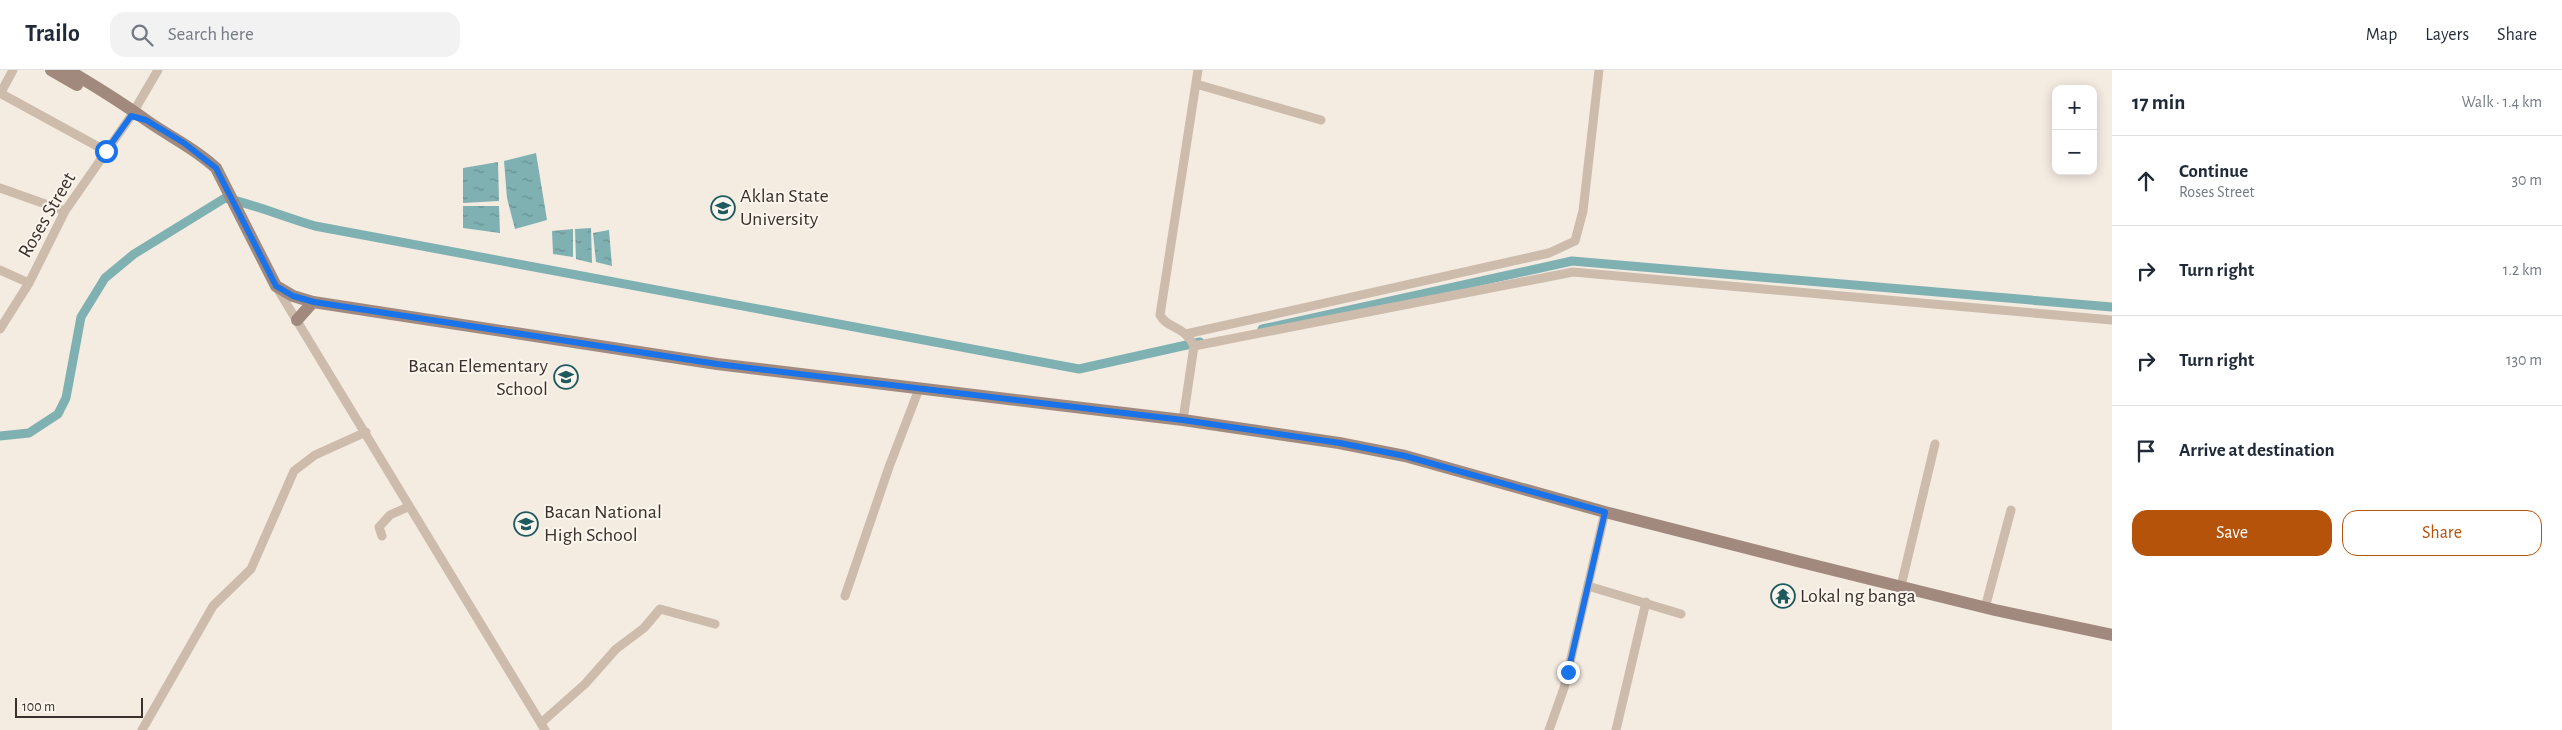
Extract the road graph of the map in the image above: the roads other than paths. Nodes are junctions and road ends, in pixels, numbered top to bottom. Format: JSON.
{"nodes":[{"id":1,"x":13,"y":70,"type":"edge"},
{"id":2,"x":51,"y":70,"type":"edge"},
{"id":3,"x":68,"y":70,"type":"edge"},
{"id":4,"x":158,"y":70,"type":"edge"},
{"id":5,"x":1198,"y":70,"type":"edge"},
{"id":6,"x":1599,"y":70,"type":"edge"},
{"id":7,"x":1196,"y":84,"type":"junction"},
{"id":8,"x":0,"y":93,"type":"edge"},
{"id":9,"x":132,"y":112,"type":"junction"},
{"id":10,"x":1321,"y":120,"type":"dead end"},
{"id":11,"x":106,"y":151,"type":"junction"},
{"id":12,"x":0,"y":188,"type":"edge"},
{"id":13,"x":65,"y":211,"type":"junction"},
{"id":14,"x":0,"y":270,"type":"edge"},
{"id":15,"x":29,"y":283,"type":"junction"},
{"id":16,"x":276,"y":286,"type":"junction"},
{"id":17,"x":314,"y":302,"type":"junction"},
{"id":18,"x":297,"y":320,"type":"junction"},
{"id":19,"x":2112,"y":320,"type":"edge"},
{"id":20,"x":0,"y":329,"type":"edge"},
{"id":21,"x":1191,"y":342,"type":"junction"},
{"id":22,"x":919,"y":389,"type":"junction"},
{"id":23,"x":1183,"y":420,"type":"junction"},
{"id":24,"x":366,"y":432,"type":"junction"},
{"id":25,"x":1935,"y":444,"type":"dead end"},
{"id":26,"x":408,"y":507,"type":"junction"},
{"id":27,"x":2011,"y":510,"type":"dead end"},
{"id":28,"x":1605,"y":512,"type":"junction"},
{"id":29,"x":382,"y":536,"type":"dead end"},
{"id":30,"x":1588,"y":586,"type":"junction"},
{"id":31,"x":1900,"y":586,"type":"junction"},
{"id":32,"x":845,"y":596,"type":"dead end"},
{"id":33,"x":1646,"y":602,"type":"junction"},
{"id":34,"x":1985,"y":608,"type":"junction"},
{"id":35,"x":1681,"y":614,"type":"dead end"},
{"id":36,"x":715,"y":624,"type":"dead end"},
{"id":37,"x":2112,"y":636,"type":"edge"},
{"id":38,"x":543,"y":726,"type":"edge"},
{"id":39,"x":142,"y":730,"type":"edge"},
{"id":40,"x":1549,"y":730,"type":"edge"},
{"id":41,"x":1616,"y":730,"type":"edge"}],
"edges":[{"from":1,"to":8,"type":"street"},
{"from":2,"to":9,"type":"main road"},
{"from":3,"to":9,"type":"main road"},
{"from":4,"to":9,"type":"street","name":"Roses Street"},
{"from":5,"to":7,"type":"street"},
{"from":6,"to":21,"type":"street"},
{"from":7,"to":10,"type":"street"},
{"from":7,"to":21,"type":"street"},
{"from":8,"to":11,"type":"street"},
{"from":9,"to":11,"type":"street","name":"Roses Street"},
{"from":9,"to":16,"type":"main road"},
{"from":11,"to":13,"type":"street","name":"Roses Street"},
{"from":12,"to":13,"type":"street"},
{"from":13,"to":15,"type":"street","name":"Roses Street"},
{"from":14,"to":15,"type":"street"},
{"from":15,"to":20,"type":"street","name":"Roses Street"},
{"from":16,"to":17,"type":"main road"},
{"from":16,"to":18,"type":"street"},
{"from":17,"to":18,"type":"main road"},
{"from":17,"to":22,"type":"main road"},
{"from":18,"to":24,"type":"street"},
{"from":19,"to":21,"type":"street"},
{"from":21,"to":23,"type":"street"},
{"from":22,"to":23,"type":"main road"},
{"from":22,"to":32,"type":"street"},
{"from":23,"to":28,"type":"main road"},
{"from":24,"to":26,"type":"street"},
{"from":24,"to":39,"type":"street"},
{"from":25,"to":31,"type":"street"},
{"from":26,"to":29,"type":"street"},
{"from":26,"to":38,"type":"street"},
{"from":27,"to":34,"type":"street"},
{"from":28,"to":30,"type":"street"},
{"from":28,"to":31,"type":"main road"},
{"from":30,"to":33,"type":"street"},
{"from":30,"to":40,"type":"street"},
{"from":31,"to":34,"type":"main road"},
{"from":33,"to":35,"type":"street"},
{"from":33,"to":41,"type":"street"},
{"from":34,"to":37,"type":"main road"},
{"from":36,"to":38,"type":"street"}]}
